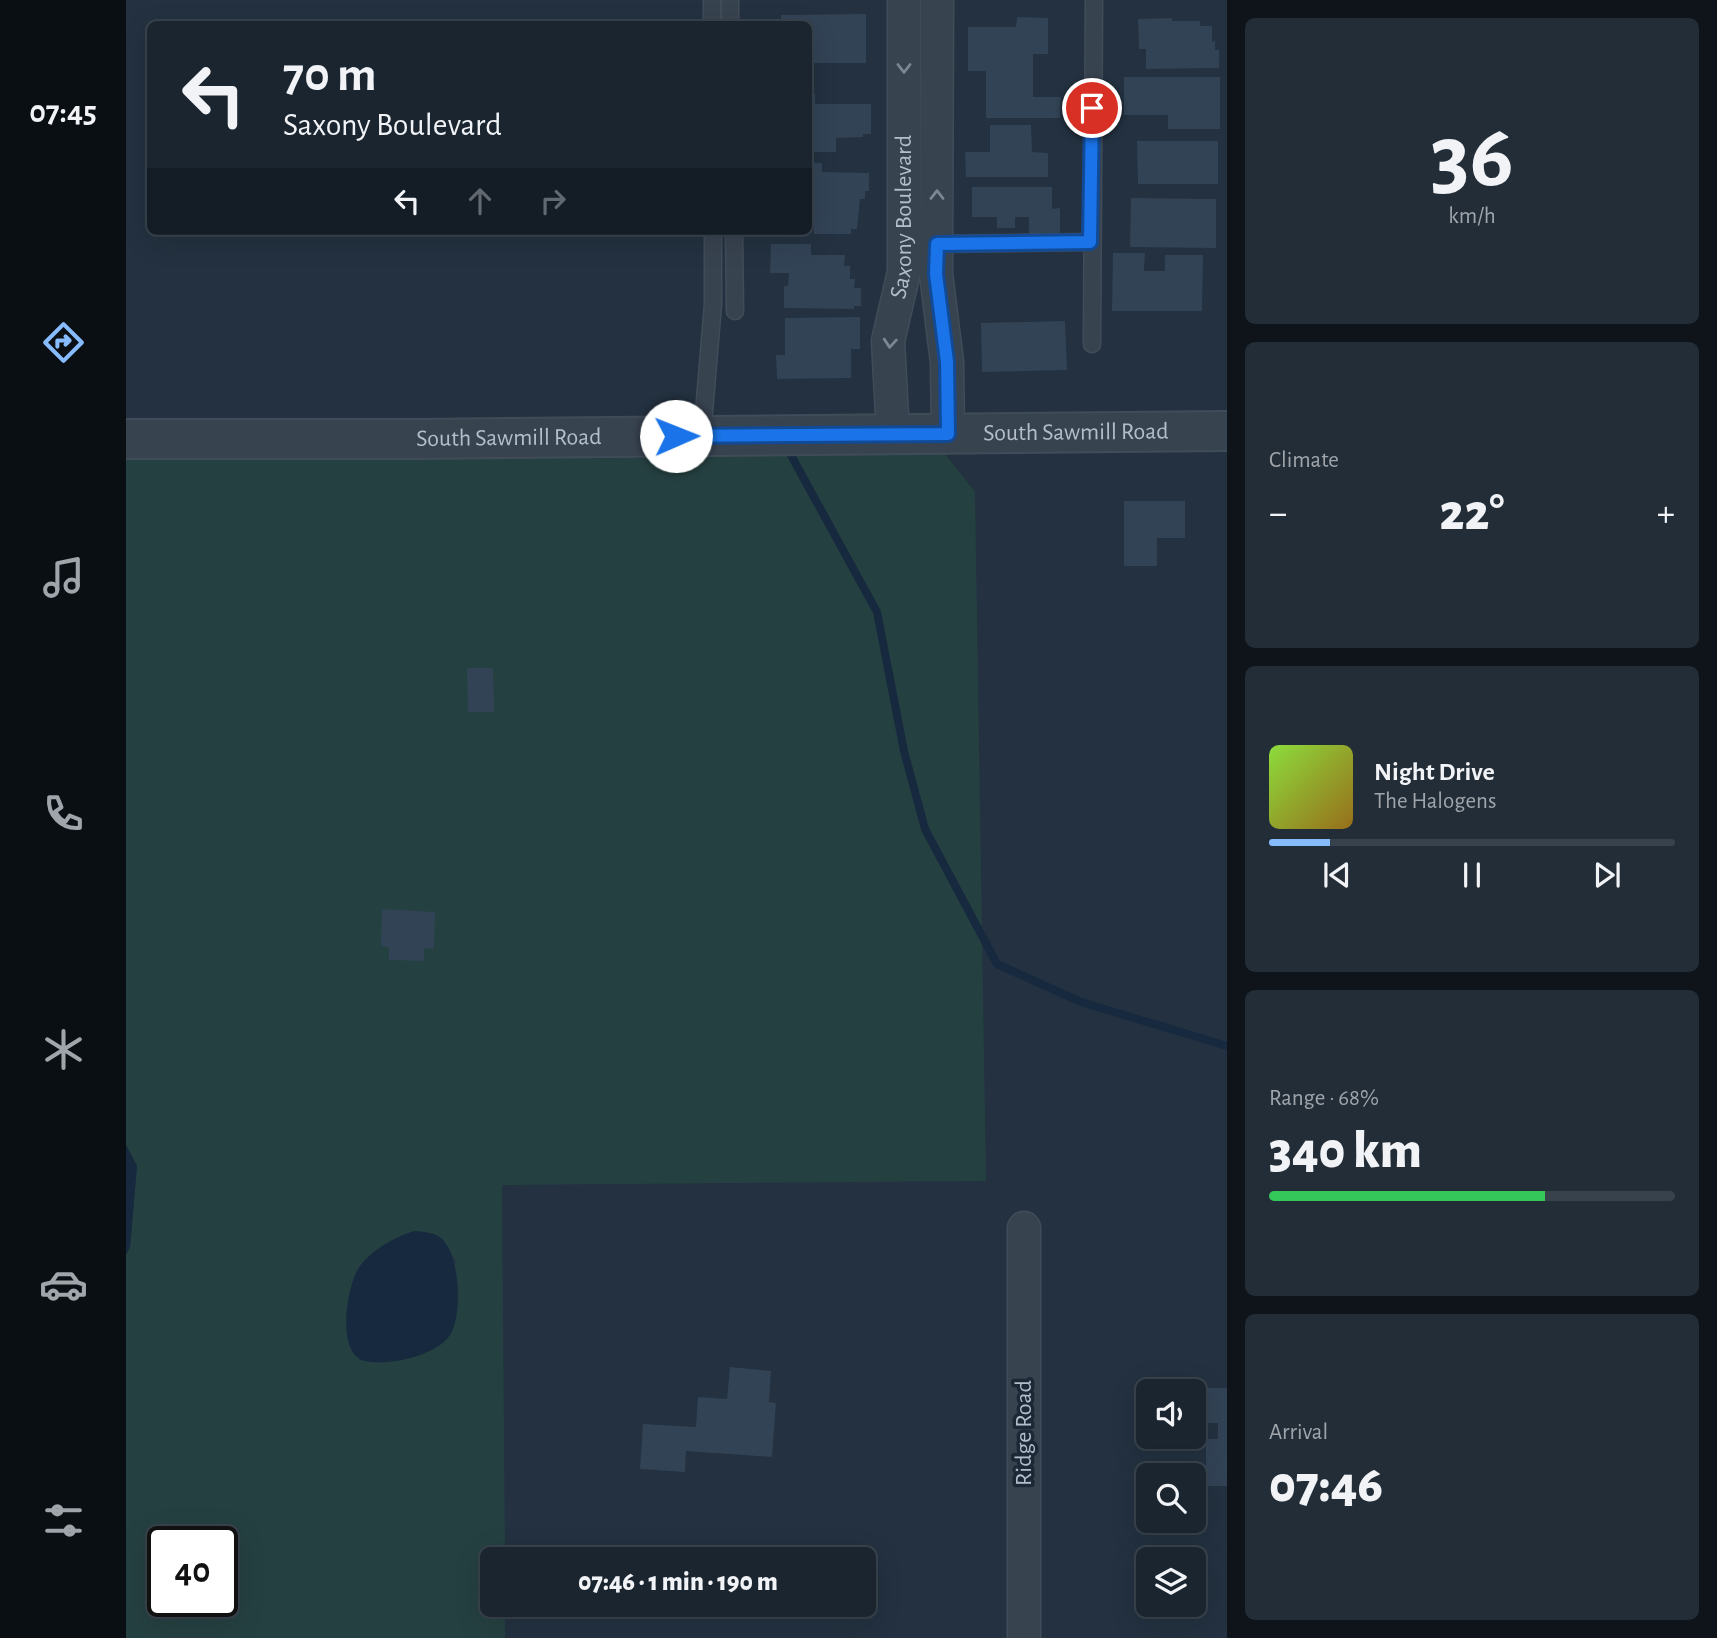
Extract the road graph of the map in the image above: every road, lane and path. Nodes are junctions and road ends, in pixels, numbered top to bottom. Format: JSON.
{"nodes":[{"id":1,"x":712,"y":0,"type":"edge"},
{"id":2,"x":730,"y":0,"type":"edge"},
{"id":3,"x":904,"y":0,"type":"edge"},
{"id":4,"x":937,"y":0,"type":"edge"},
{"id":5,"x":1094,"y":0,"type":"edge"},
{"id":6,"x":712,"y":21,"type":"edge"},
{"id":7,"x":730,"y":21,"type":"edge"},
{"id":8,"x":713,"y":235,"type":"edge"},
{"id":9,"x":734,"y":235,"type":"edge"},
{"id":10,"x":1090,"y":242,"type":"junction"},
{"id":11,"x":904,"y":244,"type":"junction"},
{"id":12,"x":937,"y":244,"type":"junction"},
{"id":13,"x":735,"y":311,"type":"dead end"},
{"id":14,"x":1092,"y":344,"type":"dead end"},
{"id":15,"x":1227,"y":431,"type":"edge"},
{"id":16,"x":893,"y":434,"type":"junction"},
{"id":17,"x":948,"y":434,"type":"junction"},
{"id":18,"x":702,"y":436,"type":"junction"},
{"id":19,"x":126,"y":439,"type":"edge"},
{"id":20,"x":1024,"y":1228,"type":"dead end"},
{"id":21,"x":1024,"y":1638,"type":"edge"}],
"edges":[{"from":1,"to":6,"type":"lane"},
{"from":2,"to":7,"type":"lane"},
{"from":3,"to":11,"type":"street","name":"Saxony Boulevard","one_way":true},
{"from":12,"to":4,"type":"street","name":"Saxony Boulevard","one_way":true},
{"from":5,"to":10,"type":"lane"},
{"from":8,"to":18,"type":"lane"},
{"from":9,"to":13,"type":"lane"},
{"from":10,"to":12,"type":"lane"},
{"from":10,"to":14,"type":"lane"},
{"from":11,"to":12,"type":"lane"},
{"from":11,"to":16,"type":"street","name":"Saxony Boulevard","one_way":true},
{"from":12,"to":17,"type":"street","name":"Saxony Boulevard"},
{"from":15,"to":17,"type":"street","name":"South Sawmill Road"},
{"from":16,"to":17,"type":"street","name":"South Sawmill Road"},
{"from":16,"to":18,"type":"street","name":"South Sawmill Road"},
{"from":18,"to":19,"type":"street","name":"South Sawmill Road"},
{"from":20,"to":21,"type":"street","name":"Ridge Road"}]}
